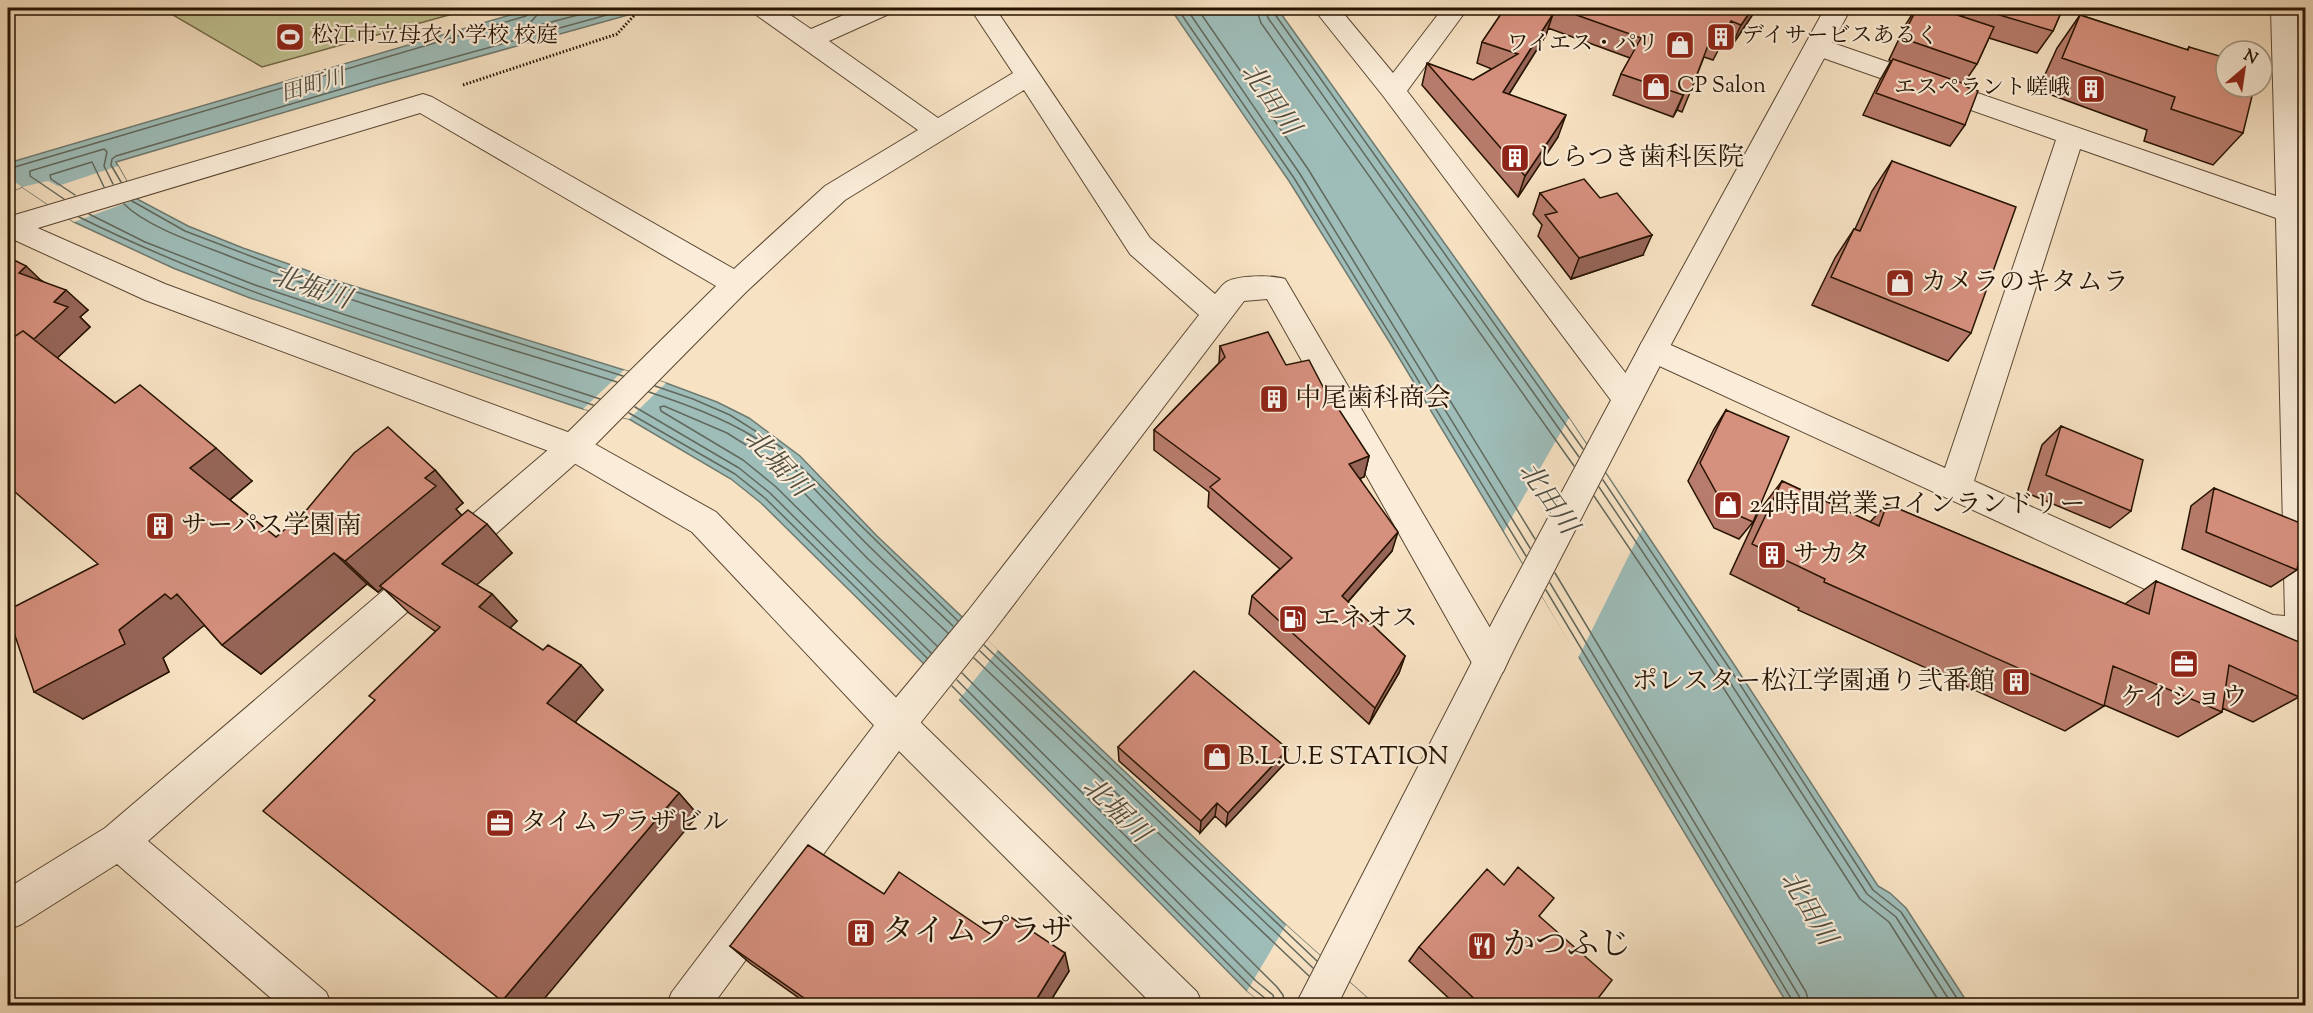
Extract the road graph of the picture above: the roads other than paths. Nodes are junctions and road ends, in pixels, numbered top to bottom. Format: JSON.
{"nodes":[{"id":1,"x":764,"y":8,"type":"edge"},
{"id":2,"x":880,"y":8,"type":"edge"},
{"id":3,"x":983,"y":8,"type":"edge"},
{"id":4,"x":1326,"y":8,"type":"edge"},
{"id":5,"x":1456,"y":8,"type":"edge"},
{"id":6,"x":1838,"y":8,"type":"edge"},
{"id":7,"x":2284,"y":8,"type":"edge"},
{"id":8,"x":810,"y":40,"type":"junction"},
{"id":9,"x":1818,"y":47,"type":"junction"},
{"id":10,"x":1028,"y":76,"type":"junction"},
{"id":11,"x":1393,"y":91,"type":"junction"},
{"id":12,"x":938,"y":130,"type":"junction"},
{"id":13,"x":2071,"y":135,"type":"junction"},
{"id":14,"x":2290,"y":212,"type":"junction"},
{"id":15,"x":8,"y":226,"type":"edge"},
{"id":16,"x":736,"y":284,"type":"junction"},
{"id":17,"x":1217,"y":313,"type":"junction"},
{"id":18,"x":1653,"y":350,"type":"junction"},
{"id":19,"x":1627,"y":398,"type":"junction"},
{"id":20,"x":573,"y":447,"type":"junction"},
{"id":21,"x":1955,"y":488,"type":"junction"},
{"id":22,"x":1498,"y":645,"type":"junction"},
{"id":23,"x":897,"y":724,"type":"junction"},
{"id":24,"x":119,"y":841,"type":"junction"},
{"id":25,"x":8,"y":910,"type":"edge"},
{"id":26,"x":312,"y":1005,"type":"edge"},
{"id":27,"x":686,"y":1005,"type":"edge"},
{"id":28,"x":1184,"y":1005,"type":"edge"},
{"id":29,"x":1315,"y":1005,"type":"edge"}],
"edges":[{"from":1,"to":8,"type":"street"},
{"from":2,"to":8,"type":"street"},
{"from":3,"to":10,"type":"street"},
{"from":4,"to":11,"type":"street"},
{"from":5,"to":11,"type":"street"},
{"from":6,"to":9,"type":"street"},
{"from":7,"to":14,"type":"street"},
{"from":8,"to":12,"type":"street"},
{"from":9,"to":13,"type":"street"},
{"from":9,"to":18,"type":"street"},
{"from":10,"to":12,"type":"street"},
{"from":10,"to":17,"type":"street"},
{"from":11,"to":19,"type":"street"},
{"from":12,"to":16,"type":"street"},
{"from":13,"to":14,"type":"street"},
{"from":13,"to":21,"type":"street"},
{"from":14,"to":21,"type":"street"},
{"from":15,"to":16,"type":"street"},
{"from":15,"to":20,"type":"street"},
{"from":16,"to":20,"type":"street"},
{"from":17,"to":22,"type":"street"},
{"from":17,"to":23,"type":"street"},
{"from":18,"to":19,"type":"street"},
{"from":18,"to":21,"type":"street"},
{"from":19,"to":22,"type":"street"},
{"from":20,"to":23,"type":"street"},
{"from":20,"to":24,"type":"street"},
{"from":22,"to":29,"type":"street"},
{"from":23,"to":27,"type":"street"},
{"from":23,"to":28,"type":"street"},
{"from":24,"to":25,"type":"street"},
{"from":24,"to":26,"type":"street"}]}
